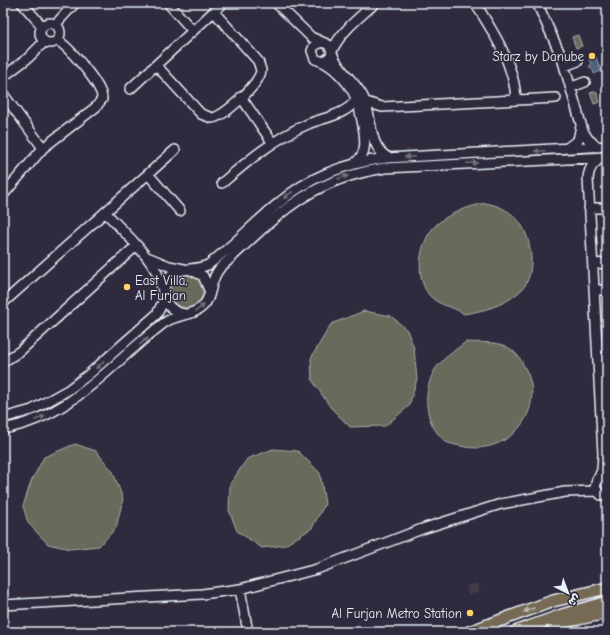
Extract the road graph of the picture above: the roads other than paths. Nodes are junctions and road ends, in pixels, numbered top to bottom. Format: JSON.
{"nodes":[{"id":1,"x":22,"y":3,"type":"edge"},
{"id":2,"x":75,"y":3,"type":"edge"},
{"id":3,"x":168,"y":3,"type":"edge"},
{"id":4,"x":223,"y":3,"type":"edge"},
{"id":5,"x":276,"y":3,"type":"edge"},
{"id":6,"x":375,"y":3,"type":"edge"},
{"id":7,"x":475,"y":3,"type":"edge"},
{"id":8,"x":537,"y":3,"type":"edge"},
{"id":9,"x":214,"y":12,"type":"junction"},
{"id":10,"x":294,"y":22,"type":"junction"},
{"id":11,"x":55,"y":25,"type":"junction"},
{"id":12,"x":42,"y":26,"type":"junction"},
{"id":13,"x":350,"y":26,"type":"junction"},
{"id":14,"x":193,"y":31,"type":"junction"},
{"id":15,"x":57,"y":40,"type":"junction"},
{"id":16,"x":44,"y":42,"type":"junction"},
{"id":17,"x":323,"y":42,"type":"junction"},
{"id":18,"x":312,"y":51,"type":"junction"},
{"id":19,"x":332,"y":52,"type":"junction"},
{"id":20,"x":578,"y":61,"type":"dead end"},
{"id":21,"x":323,"y":62,"type":"junction"},
{"id":22,"x":156,"y":64,"type":"junction"},
{"id":23,"x":565,"y":66,"type":"junction"},
{"id":24,"x":3,"y":77,"type":"edge"},
{"id":25,"x":585,"y":82,"type":"dead end"},
{"id":26,"x":572,"y":87,"type":"junction"},
{"id":27,"x":130,"y":89,"type":"dead end"},
{"id":28,"x":3,"y":94,"type":"edge"},
{"id":29,"x":241,"y":97,"type":"junction"},
{"id":30,"x":556,"y":98,"type":"dead end"},
{"id":31,"x":356,"y":100,"type":"junction"},
{"id":32,"x":516,"y":100,"type":"junction"},
{"id":33,"x":366,"y":102,"type":"junction"},
{"id":34,"x":382,"y":107,"type":"junction"},
{"id":35,"x":328,"y":117,"type":"junction"},
{"id":36,"x":366,"y":122,"type":"junction"},
{"id":37,"x":581,"y":122,"type":"junction"},
{"id":38,"x":272,"y":142,"type":"junction"},
{"id":39,"x":603,"y":146,"type":"edge"},
{"id":40,"x":44,"y":148,"type":"junction"},
{"id":41,"x":565,"y":149,"type":"junction"},
{"id":42,"x":175,"y":150,"type":"dead end"},
{"id":43,"x":606,"y":157,"type":"edge"},
{"id":44,"x":389,"y":158,"type":"junction"},
{"id":45,"x":570,"y":159,"type":"junction"},
{"id":46,"x":354,"y":164,"type":"junction"},
{"id":47,"x":148,"y":174,"type":"junction"},
{"id":48,"x":588,"y":178,"type":"junction"},
{"id":49,"x":222,"y":183,"type":"dead end"},
{"id":50,"x":3,"y":195,"type":"edge"},
{"id":51,"x":590,"y":208,"type":"junction"},
{"id":52,"x":603,"y":208,"type":"dead end"},
{"id":53,"x":180,"y":211,"type":"dead end"},
{"id":54,"x":105,"y":212,"type":"junction"},
{"id":55,"x":136,"y":246,"type":"junction"},
{"id":56,"x":146,"y":256,"type":"junction"},
{"id":57,"x":607,"y":263,"type":"edge"},
{"id":58,"x":592,"y":264,"type":"junction"},
{"id":59,"x":188,"y":269,"type":"junction"},
{"id":60,"x":594,"y":290,"type":"junction"},
{"id":61,"x":607,"y":290,"type":"edge"},
{"id":62,"x":164,"y":294,"type":"junction"},
{"id":63,"x":208,"y":295,"type":"junction"},
{"id":64,"x":3,"y":303,"type":"edge"},
{"id":65,"x":185,"y":314,"type":"junction"},
{"id":66,"x":3,"y":362,"type":"edge"},
{"id":67,"x":3,"y":418,"type":"edge"},
{"id":68,"x":3,"y":429,"type":"edge"},
{"id":69,"x":601,"y":479,"type":"edge"},
{"id":70,"x":607,"y":495,"type":"edge"},
{"id":71,"x":607,"y":588,"type":"edge"},
{"id":72,"x":240,"y":589,"type":"junction"},
{"id":73,"x":3,"y":601,"type":"edge"},
{"id":74,"x":607,"y":602,"type":"edge"},
{"id":75,"x":3,"y":605,"type":"edge"},
{"id":76,"x":607,"y":613,"type":"edge"},
{"id":77,"x":607,"y":621,"type":"edge"},
{"id":78,"x":560,"y":623,"type":"junction"},
{"id":79,"x":248,"y":632,"type":"edge"},
{"id":80,"x":470,"y":632,"type":"edge"},
{"id":81,"x":516,"y":632,"type":"edge"},
{"id":82,"x":523,"y":632,"type":"edge"}],
"edges":[{"from":1,"to":12,"type":"street"},
{"from":2,"to":11,"type":"street"},
{"from":3,"to":14,"type":"street"},
{"from":4,"to":9,"type":"street"},
{"from":5,"to":10,"type":"street"},
{"from":6,"to":13,"type":"street"},
{"from":7,"to":32,"type":"street"},
{"from":8,"to":23,"type":"street"},
{"from":9,"to":14,"type":"street"},
{"from":9,"to":29,"type":"street"},
{"from":10,"to":17,"type":"street"},
{"from":10,"to":18,"type":"street"},
{"from":11,"to":12,"type":"street"},
{"from":11,"to":15,"type":"street"},
{"from":12,"to":16,"type":"street"},
{"from":13,"to":17,"type":"street"},
{"from":13,"to":19,"type":"street"},
{"from":14,"to":22,"type":"street"},
{"from":15,"to":16,"type":"street"},
{"from":15,"to":40,"type":"street"},
{"from":16,"to":24,"type":"street"},
{"from":17,"to":18,"type":"street"},
{"from":17,"to":19,"type":"street"},
{"from":18,"to":21,"type":"street"},
{"from":19,"to":21,"type":"street"},
{"from":19,"to":33,"type":"street"},
{"from":20,"to":23,"type":"street"},
{"from":21,"to":31,"type":"street"},
{"from":22,"to":27,"type":"street"},
{"from":22,"to":29,"type":"street"},
{"from":23,"to":26,"type":"street"},
{"from":25,"to":26,"type":"street"},
{"from":26,"to":37,"type":"street"},
{"from":28,"to":40,"type":"street"},
{"from":29,"to":38,"type":"street"},
{"from":30,"to":32,"type":"street"},
{"from":31,"to":35,"type":"street"},
{"from":31,"to":36,"type":"street"},
{"from":32,"to":34,"type":"street"},
{"from":33,"to":34,"type":"street"},
{"from":33,"to":36,"type":"street"},
{"from":34,"to":36,"type":"street"},
{"from":35,"to":36,"type":"street"},
{"from":35,"to":38,"type":"street"},
{"from":36,"to":44,"type":"street"},
{"from":36,"to":46,"type":"street"},
{"from":37,"to":39,"type":"street"},
{"from":37,"to":41,"type":"street"},
{"from":38,"to":49,"type":"street"},
{"from":39,"to":41,"type":"street"},
{"from":40,"to":50,"type":"street"},
{"from":41,"to":44,"type":"street","one_way":true},
{"from":42,"to":47,"type":"street"},
{"from":43,"to":45,"type":"street"},
{"from":43,"to":48,"type":"street"},
{"from":44,"to":46,"type":"street"},
{"from":45,"to":48,"type":"street"},
{"from":63,"to":45,"type":"street","one_way":true},
{"from":46,"to":59,"type":"street","one_way":true},
{"from":47,"to":53,"type":"street"},
{"from":47,"to":54,"type":"street"},
{"from":48,"to":51,"type":"street"},
{"from":51,"to":52,"type":"street"},
{"from":51,"to":58,"type":"street"},
{"from":54,"to":55,"type":"street"},
{"from":54,"to":64,"type":"street"},
{"from":55,"to":56,"type":"street"},
{"from":55,"to":66,"type":"street"},
{"from":56,"to":59,"type":"street"},
{"from":56,"to":62,"type":"street"},
{"from":57,"to":58,"type":"street"},
{"from":58,"to":60,"type":"street"},
{"from":59,"to":62,"type":"street"},
{"from":59,"to":63,"type":"street"},
{"from":60,"to":61,"type":"street"},
{"from":60,"to":69,"type":"street"},
{"from":62,"to":65,"type":"street"},
{"from":62,"to":67,"type":"street","one_way":true},
{"from":65,"to":63,"type":"street","one_way":true},
{"from":68,"to":65,"type":"street","one_way":true},
{"from":69,"to":70,"type":"street"},
{"from":69,"to":72,"type":"street"},
{"from":71,"to":80,"type":"main road","one_way":true},
{"from":72,"to":75,"type":"street"},
{"from":72,"to":79,"type":"street"},
{"from":73,"to":75,"type":"street"},
{"from":74,"to":81,"type":"main road"},
{"from":76,"to":78,"type":"main road"},
{"from":77,"to":78,"type":"main road"},
{"from":78,"to":82,"type":"main road"}]}
